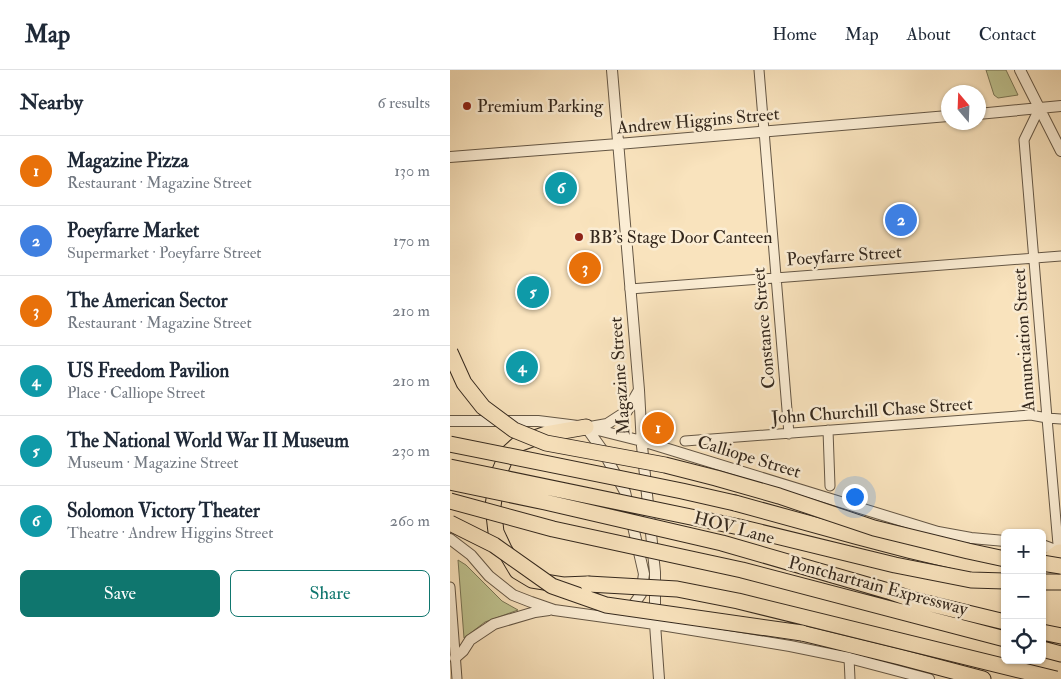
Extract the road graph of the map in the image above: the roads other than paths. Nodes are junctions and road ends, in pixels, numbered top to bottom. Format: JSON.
{"nodes":[{"id":1,"x":612,"y":70,"type":"edge"},
{"id":2,"x":759,"y":70,"type":"edge"},
{"id":3,"x":1020,"y":70,"type":"edge"},
{"id":4,"x":1061,"y":106,"type":"edge"},
{"id":5,"x":1039,"y":108,"type":"junction"},
{"id":6,"x":986,"y":113,"type":"edge"},
{"id":7,"x":941,"y":117,"type":"edge"},
{"id":8,"x":764,"y":132,"type":"junction"},
{"id":9,"x":618,"y":144,"type":"junction"},
{"id":10,"x":1061,"y":151,"type":"edge"},
{"id":11,"x":450,"y":157,"type":"edge"},
{"id":12,"x":1061,"y":256,"type":"edge"},
{"id":13,"x":1034,"y":258,"type":"junction"},
{"id":14,"x":776,"y":278,"type":"junction"},
{"id":15,"x":630,"y":289,"type":"junction"},
{"id":16,"x":450,"y":352,"type":"edge"},
{"id":17,"x":639,"y":390,"type":"junction"},
{"id":18,"x":1047,"y":418,"type":"junction"},
{"id":19,"x":1061,"y":419,"type":"edge"},
{"id":20,"x":450,"y":421,"type":"edge"},
{"id":21,"x":586,"y":427,"type":"junction"},
{"id":22,"x":828,"y":430,"type":"junction"},
{"id":23,"x":789,"y":434,"type":"junction"},
{"id":24,"x":642,"y":441,"type":"junction"},
{"id":25,"x":685,"y":441,"type":"dead end"},
{"id":26,"x":450,"y":444,"type":"edge"},
{"id":27,"x":450,"y":467,"type":"edge"},
{"id":28,"x":450,"y":482,"type":"edge"},
{"id":29,"x":830,"y":486,"type":"dead end"},
{"id":30,"x":450,"y":501,"type":"edge"},
{"id":31,"x":450,"y":522,"type":"edge"},
{"id":32,"x":450,"y":539,"type":"edge"},
{"id":33,"x":1001,"y":541,"type":"edge"},
{"id":34,"x":1046,"y":547,"type":"edge"},
{"id":35,"x":1060,"y":556,"type":"edge"},
{"id":36,"x":1001,"y":558,"type":"edge"},
{"id":37,"x":1046,"y":562,"type":"edge"},
{"id":38,"x":1001,"y":568,"type":"edge"},
{"id":39,"x":1061,"y":572,"type":"edge"},
{"id":40,"x":1001,"y":581,"type":"edge"},
{"id":41,"x":1046,"y":582,"type":"edge"},
{"id":42,"x":1061,"y":582,"type":"edge"},
{"id":43,"x":450,"y":587,"type":"edge"},
{"id":44,"x":554,"y":610,"type":"junction"},
{"id":45,"x":608,"y":618,"type":"junction"},
{"id":46,"x":1001,"y":621,"type":"edge"},
{"id":47,"x":655,"y":624,"type":"junction"},
{"id":48,"x":1046,"y":633,"type":"edge"},
{"id":49,"x":1061,"y":636,"type":"edge"},
{"id":50,"x":1001,"y":638,"type":"edge"},
{"id":51,"x":1046,"y":650,"type":"edge"},
{"id":52,"x":1061,"y":654,"type":"edge"},
{"id":53,"x":849,"y":658,"type":"junction"},
{"id":54,"x":453,"y":659,"type":"edge"},
{"id":55,"x":457,"y":679,"type":"edge"},
{"id":56,"x":660,"y":679,"type":"edge"},
{"id":57,"x":850,"y":679,"type":"edge"},
{"id":58,"x":929,"y":679,"type":"edge"},
{"id":59,"x":983,"y":679,"type":"edge"},
{"id":60,"x":1056,"y":679,"type":"edge"}],
"edges":[{"from":1,"to":9,"type":"street","name":"Magazine Street"},
{"from":2,"to":8,"type":"street","name":"Constance Street"},
{"from":3,"to":5,"type":"street"},
{"from":4,"to":5,"type":"street"},
{"from":5,"to":6,"type":"street"},
{"from":5,"to":10,"type":"street"},
{"from":5,"to":13,"type":"street","name":"Annunciation Street"},
{"from":7,"to":8,"type":"street","name":"Andrew Higgins Street"},
{"from":8,"to":9,"type":"street","name":"Andrew Higgins Street"},
{"from":8,"to":14,"type":"street","name":"Constance Street"},
{"from":9,"to":11,"type":"street","name":"Andrew Higgins Street"},
{"from":9,"to":15,"type":"street","name":"Magazine Street"},
{"from":12,"to":13,"type":"street","name":"Poeyfarre Street"},
{"from":13,"to":14,"type":"street","name":"Poeyfarre Street"},
{"from":13,"to":18,"type":"street","name":"Annunciation Street"},
{"from":14,"to":15,"type":"street","name":"Poeyfarre Street"},
{"from":14,"to":23,"type":"street","name":"Constance Street"},
{"from":15,"to":17,"type":"street","name":"Magazine Street"},
{"from":16,"to":36,"type":"highway","bridge":true},
{"from":17,"to":21,"type":"street"},
{"from":17,"to":24,"type":"street","name":"Magazine Street"},
{"from":18,"to":19,"type":"street","name":"John Churchill Chase Street"},
{"from":18,"to":22,"type":"street","name":"John Churchill Chase Street"},
{"from":18,"to":35,"type":"street","name":"Annunciation Street"},
{"from":20,"to":21,"type":"street","name":"Calliope Street"},
{"from":21,"to":24,"type":"street","name":"Calliope Street"},
{"from":21,"to":45,"type":"street"},
{"from":21,"to":60,"type":"highway","bridge":true},
{"from":22,"to":23,"type":"street","name":"John Churchill Chase Street"},
{"from":22,"to":29,"type":"street"},
{"from":23,"to":25,"type":"street","name":"John Churchill Chase Street"},
{"from":24,"to":33,"type":"street","name":"Calliope Street"},
{"from":24,"to":47,"type":"street","name":"Magazine Street"},
{"from":26,"to":38,"type":"highway","bridge":true},
{"from":27,"to":40,"type":"highway","name":"Pontchartrain Expressway","bridge":true},
{"from":28,"to":46,"type":"highway","name":"HOV Lane","bridge":true},
{"from":30,"to":50,"type":"highway","name":"Pontchartrain Expressway","bridge":true},
{"from":31,"to":59,"type":"highway","bridge":true},
{"from":32,"to":44,"type":"street"},
{"from":34,"to":35,"type":"street"},
{"from":35,"to":37,"type":"highway","bridge":true},
{"from":35,"to":39,"type":"street","name":"Annunciation Street"},
{"from":41,"to":42,"type":"highway"},
{"from":43,"to":54,"type":"street"},
{"from":44,"to":45,"type":"street"},
{"from":44,"to":54,"type":"street"},
{"from":45,"to":47,"type":"street"},
{"from":47,"to":53,"type":"street"},
{"from":47,"to":56,"type":"street","name":"Magazine Street"},
{"from":48,"to":49,"type":"highway"},
{"from":51,"to":52,"type":"highway"},
{"from":53,"to":57,"type":"street"},
{"from":53,"to":58,"type":"street"},
{"from":54,"to":55,"type":"street"}]}
